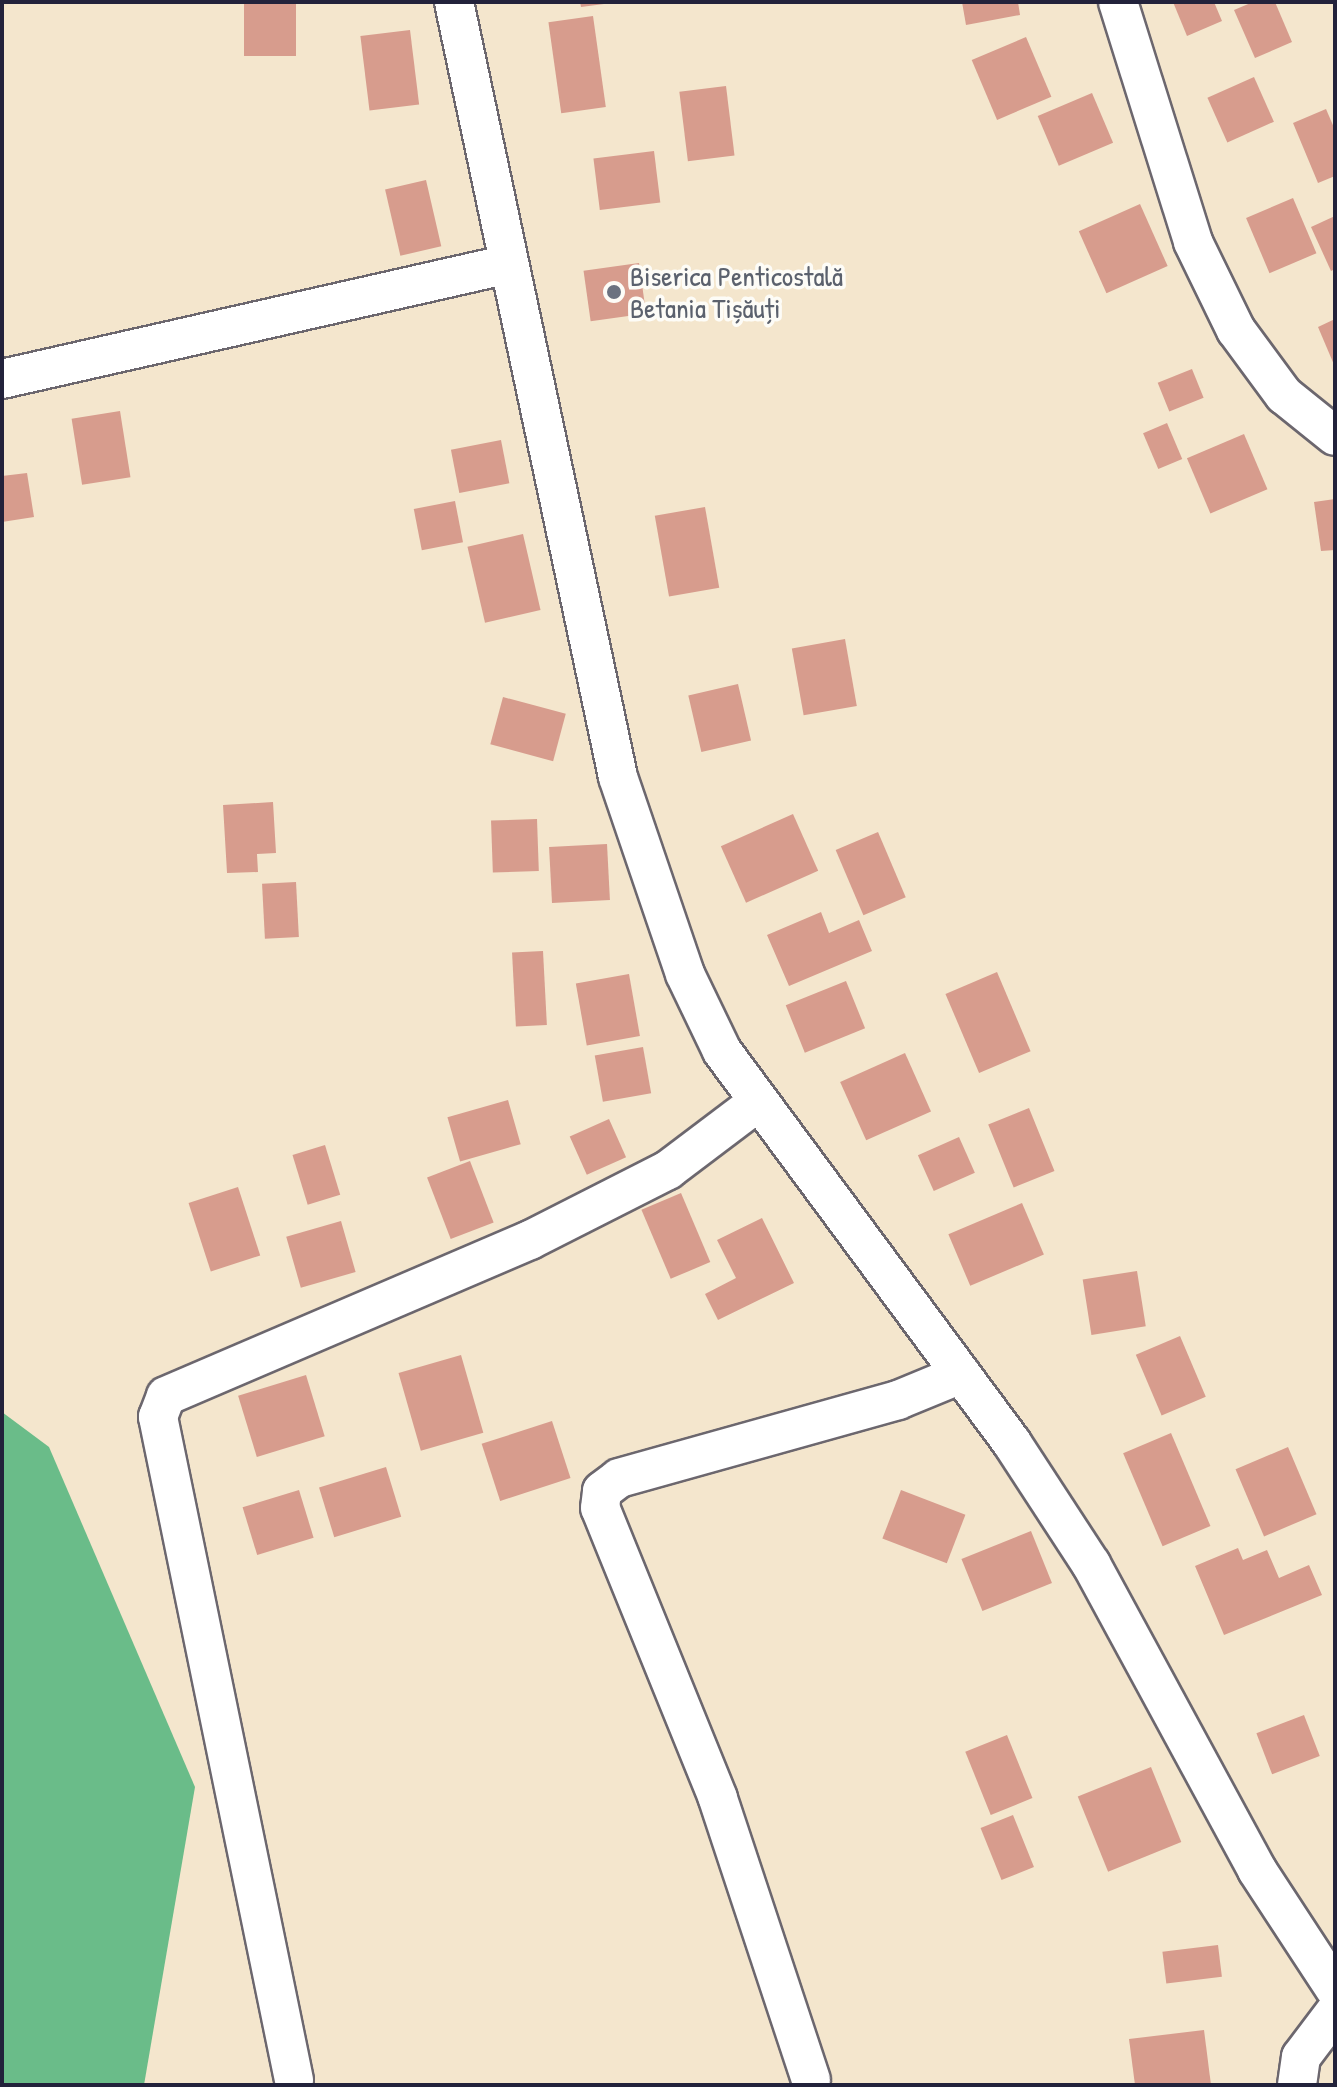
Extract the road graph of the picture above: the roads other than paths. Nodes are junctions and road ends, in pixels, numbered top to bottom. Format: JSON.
{"nodes":[{"id":1,"x":454,"y":2,"type":"edge"},
{"id":2,"x":1118,"y":2,"type":"edge"},
{"id":3,"x":509,"y":264,"type":"junction"},
{"id":4,"x":2,"y":379,"type":"edge"},
{"id":5,"x":1335,"y":436,"type":"edge"},
{"id":6,"x":758,"y":1102,"type":"junction"},
{"id":7,"x":961,"y":1374,"type":"junction"},
{"id":8,"x":1335,"y":1989,"type":"edge"},
{"id":9,"x":1335,"y":2012,"type":"edge"},
{"id":10,"x":294,"y":2080,"type":"dead end"},
{"id":11,"x":811,"y":2080,"type":"dead end"},
{"id":12,"x":1297,"y":2085,"type":"edge"}],
"edges":[{"from":1,"to":3,"type":"street"},
{"from":2,"to":5,"type":"street"},
{"from":3,"to":4,"type":"street"},
{"from":3,"to":6,"type":"street"},
{"from":6,"to":7,"type":"street"},
{"from":6,"to":10,"type":"street"},
{"from":7,"to":8,"type":"street"},
{"from":7,"to":11,"type":"street"},
{"from":9,"to":12,"type":"street"}]}
